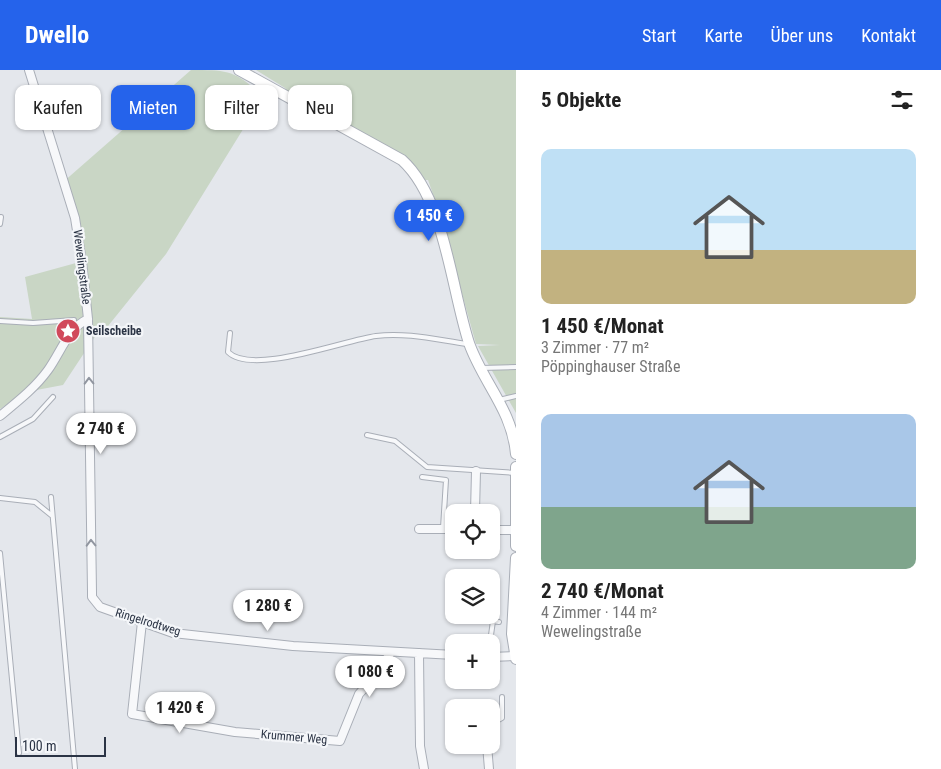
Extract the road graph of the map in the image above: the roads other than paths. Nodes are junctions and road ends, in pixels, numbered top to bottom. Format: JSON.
{"nodes":[{"id":1,"x":29,"y":70,"type":"edge"},
{"id":2,"x":239,"y":70,"type":"edge"},
{"id":3,"x":1,"y":217,"type":"edge"},
{"id":4,"x":0,"y":224,"type":"edge"},
{"id":5,"x":88,"y":318,"type":"junction"},
{"id":6,"x":0,"y":320,"type":"edge"},
{"id":7,"x":74,"y":320,"type":"dead end"},
{"id":8,"x":230,"y":333,"type":"dead end"},
{"id":9,"x":469,"y":344,"type":"junction"},
{"id":10,"x":516,"y":367,"type":"edge"},
{"id":11,"x":481,"y":368,"type":"junction"},
{"id":12,"x":516,"y":396,"type":"edge"},
{"id":13,"x":54,"y":398,"type":"dead end"},
{"id":14,"x":499,"y":400,"type":"junction"},
{"id":15,"x":0,"y":416,"type":"edge"},
{"id":16,"x":366,"y":435,"type":"dead end"},
{"id":17,"x":0,"y":437,"type":"edge"},
{"id":18,"x":516,"y":454,"type":"edge"},
{"id":19,"x":516,"y":467,"type":"edge"},
{"id":20,"x":476,"y":471,"type":"junction"},
{"id":21,"x":516,"y":473,"type":"edge"},
{"id":22,"x":422,"y":477,"type":"dead end"},
{"id":23,"x":51,"y":497,"type":"dead end"},
{"id":24,"x":0,"y":498,"type":"edge"},
{"id":25,"x":475,"y":504,"type":"edge"},
{"id":26,"x":51,"y":515,"type":"junction"},
{"id":27,"x":419,"y":529,"type":"dead end"},
{"id":28,"x":442,"y":529,"type":"joint"},
{"id":29,"x":500,"y":530,"type":"edge"},
{"id":30,"x":515,"y":530,"type":"edge"},
{"id":31,"x":516,"y":546,"type":"edge"},
{"id":32,"x":0,"y":553,"type":"edge"},
{"id":33,"x":516,"y":558,"type":"edge"},
{"id":34,"x":515,"y":584,"type":"edge"},
{"id":35,"x":92,"y":592,"type":"joint"},
{"id":36,"x":142,"y":622,"type":"junction"},
{"id":37,"x":391,"y":652,"type":"junction"},
{"id":38,"x":419,"y":653,"type":"junction"},
{"id":39,"x":445,"y":654,"type":"edge"},
{"id":40,"x":500,"y":657,"type":"edge"},
{"id":41,"x":516,"y":658,"type":"edge"},
{"id":42,"x":502,"y":697,"type":"dead end"},
{"id":43,"x":500,"y":719,"type":"edge"},
{"id":44,"x":19,"y":753,"type":"dead end"},
{"id":45,"x":488,"y":754,"type":"edge"},
{"id":46,"x":75,"y":769,"type":"edge"},
{"id":47,"x":424,"y":769,"type":"edge"},
{"id":48,"x":489,"y":769,"type":"edge"}],
"edges":[{"from":1,"to":5,"type":"street","name":"Wewelingstraße"},
{"from":2,"to":9,"type":"main road"},
{"from":3,"to":4,"type":"lane"},
{"from":5,"to":15,"type":"street"},
{"from":35,"to":5,"type":"street","name":"Wewelingstraße","one_way":true},
{"from":6,"to":7,"type":"lane"},
{"from":8,"to":9,"type":"lane"},
{"from":9,"to":11,"type":"main road"},
{"from":10,"to":11,"type":"lane"},
{"from":11,"to":14,"type":"main road"},
{"from":12,"to":14,"type":"lane"},
{"from":13,"to":17,"type":"lane"},
{"from":14,"to":18,"type":"main road"},
{"from":16,"to":20,"type":"lane"},
{"from":19,"to":21,"type":"main road"},
{"from":20,"to":21,"type":"lane"},
{"from":20,"to":25,"type":"street"},
{"from":21,"to":30,"type":"main road"},
{"from":22,"to":28,"type":"lane"},
{"from":23,"to":26,"type":"lane"},
{"from":24,"to":26,"type":"lane"},
{"from":26,"to":46,"type":"lane"},
{"from":27,"to":28,"type":"street"},
{"from":29,"to":30,"type":"street"},
{"from":30,"to":31,"type":"main road"},
{"from":30,"to":34,"type":"main road"},
{"from":32,"to":44,"type":"lane"},
{"from":33,"to":34,"type":"main road"},
{"from":34,"to":41,"type":"main road"},
{"from":35,"to":36,"type":"street","name":"Ringelrodtweg"},
{"from":36,"to":37,"type":"street","name":"Ringelrodtweg"},
{"from":36,"to":37,"type":"street","name":"Krummer Weg"},
{"from":37,"to":38,"type":"street","name":"Ringelrodtweg"},
{"from":38,"to":39,"type":"street","name":"Ringelrodtweg"},
{"from":38,"to":47,"type":"street"},
{"from":40,"to":41,"type":"street"},
{"from":42,"to":43,"type":"lane"},
{"from":45,"to":48,"type":"street"}]}
